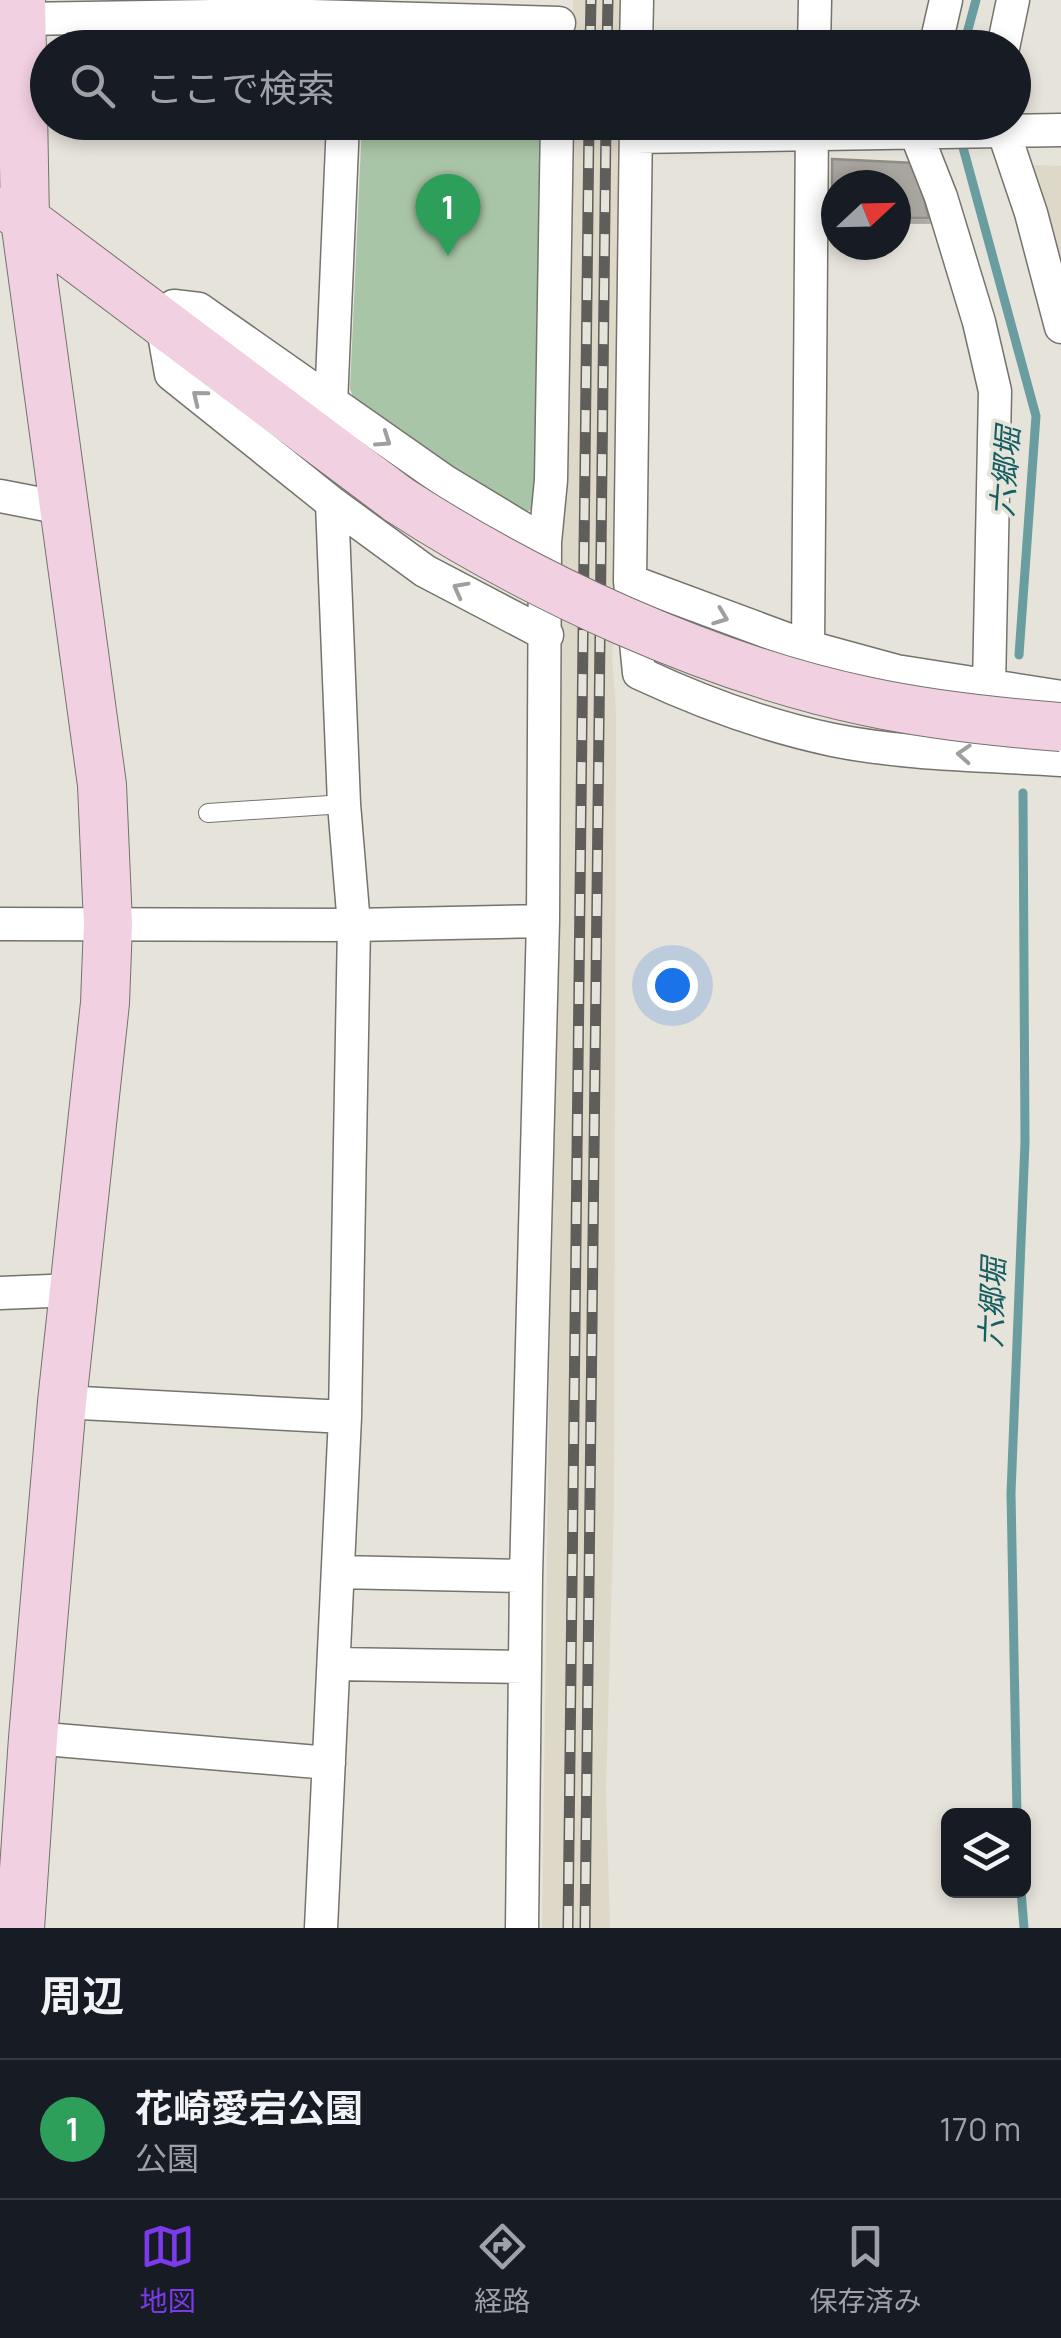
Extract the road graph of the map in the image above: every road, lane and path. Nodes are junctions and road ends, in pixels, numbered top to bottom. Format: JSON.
{"nodes":[{"id":1,"x":637,"y":0,"type":"edge"},
{"id":2,"x":815,"y":0,"type":"edge"},
{"id":3,"x":946,"y":0,"type":"edge"},
{"id":4,"x":1014,"y":0,"type":"edge"},
{"id":5,"x":276,"y":7,"type":"edge"},
{"id":6,"x":21,"y":10,"type":"edge"},
{"id":7,"x":559,"y":24,"type":"edge"},
{"id":8,"x":339,"y":30,"type":"edge"},
{"id":9,"x":418,"y":30,"type":"edge"},
{"id":10,"x":636,"y":30,"type":"edge"},
{"id":11,"x":814,"y":30,"type":"edge"},
{"id":12,"x":939,"y":30,"type":"edge"},
{"id":13,"x":1007,"y":30,"type":"edge"},
{"id":14,"x":1031,"y":129,"type":"edge"},
{"id":15,"x":1061,"y":130,"type":"edge"},
{"id":16,"x":343,"y":140,"type":"edge"},
{"id":17,"x":558,"y":140,"type":"edge"},
{"id":18,"x":636,"y":140,"type":"edge"},
{"id":19,"x":812,"y":140,"type":"edge"},
{"id":20,"x":920,"y":140,"type":"edge"},
{"id":21,"x":998,"y":140,"type":"edge"},
{"id":22,"x":13,"y":211,"type":"edge"},
{"id":23,"x":162,"y":323,"type":"junction"},
{"id":24,"x":1061,"y":326,"type":"edge"},
{"id":25,"x":331,"y":404,"type":"junction"},
{"id":26,"x":0,"y":496,"type":"edge"},
{"id":27,"x":332,"y":503,"type":"junction"},
{"id":28,"x":62,"y":508,"type":"junction"},
{"id":29,"x":545,"y":542,"type":"junction"},
{"id":30,"x":630,"y":581,"type":"junction"},
{"id":31,"x":546,"y":635,"type":"junction"},
{"id":32,"x":808,"y":648,"type":"junction"},
{"id":33,"x":990,"y":687,"type":"junction"},
{"id":34,"x":1061,"y":698,"type":"edge"},
{"id":35,"x":1061,"y":727,"type":"edge"},
{"id":36,"x":1061,"y":760,"type":"edge"},
{"id":37,"x":344,"y":804,"type":"junction"},
{"id":38,"x":208,"y":813,"type":"dead end"},
{"id":39,"x":543,"y":921,"type":"junction"},
{"id":40,"x":0,"y":924,"type":"edge"},
{"id":41,"x":108,"y":924,"type":"junction"},
{"id":42,"x":354,"y":924,"type":"junction"},
{"id":43,"x":74,"y":1290,"type":"junction"},
{"id":44,"x":0,"y":1293,"type":"edge"},
{"id":45,"x":62,"y":1402,"type":"junction"},
{"id":46,"x":346,"y":1417,"type":"junction"},
{"id":47,"x":338,"y":1572,"type":"junction"},
{"id":48,"x":526,"y":1576,"type":"junction"},
{"id":49,"x":334,"y":1664,"type":"junction"},
{"id":50,"x":525,"y":1667,"type":"junction"},
{"id":51,"x":32,"y":1738,"type":"junction"},
{"id":52,"x":329,"y":1763,"type":"junction"},
{"id":53,"x":20,"y":1928,"type":"edge"},
{"id":54,"x":320,"y":1928,"type":"edge"},
{"id":55,"x":522,"y":1928,"type":"edge"}],
"edges":[{"from":1,"to":10,"type":"street"},
{"from":2,"to":11,"type":"street"},
{"from":3,"to":12,"type":"street"},
{"from":4,"to":13,"type":"street"},
{"from":5,"to":6,"type":"street"},
{"from":5,"to":8,"type":"street"},
{"from":6,"to":22,"type":"street"},
{"from":7,"to":9,"type":"street"},
{"from":14,"to":15,"type":"street"},
{"from":16,"to":25,"type":"street"},
{"from":17,"to":29,"type":"street"},
{"from":18,"to":30,"type":"street"},
{"from":19,"to":32,"type":"street"},
{"from":20,"to":33,"type":"street"},
{"from":21,"to":24,"type":"street"},
{"from":22,"to":23,"type":"street"},
{"from":22,"to":28,"type":"street"},
{"from":23,"to":25,"type":"street"},
{"from":27,"to":23,"type":"street","one_way":true},
{"from":23,"to":35,"type":"street","bridge":true},
{"from":25,"to":29,"type":"street","one_way":true},
{"from":26,"to":28,"type":"street"},
{"from":31,"to":27,"type":"street","one_way":true},
{"from":27,"to":37,"type":"street"},
{"from":28,"to":41,"type":"street"},
{"from":29,"to":31,"type":"street"},
{"from":30,"to":32,"type":"street","one_way":true},
{"from":36,"to":30,"type":"street","one_way":true},
{"from":31,"to":39,"type":"street"},
{"from":32,"to":33,"type":"street"},
{"from":33,"to":34,"type":"street"},
{"from":37,"to":38,"type":"lane"},
{"from":37,"to":42,"type":"street"},
{"from":39,"to":42,"type":"street"},
{"from":39,"to":48,"type":"street"},
{"from":40,"to":41,"type":"street"},
{"from":41,"to":42,"type":"street"},
{"from":41,"to":43,"type":"street"},
{"from":42,"to":46,"type":"street"},
{"from":43,"to":44,"type":"street"},
{"from":43,"to":45,"type":"street"},
{"from":45,"to":46,"type":"street"},
{"from":45,"to":51,"type":"street"},
{"from":46,"to":47,"type":"street"},
{"from":47,"to":48,"type":"street"},
{"from":47,"to":49,"type":"street"},
{"from":48,"to":50,"type":"street"},
{"from":49,"to":50,"type":"street"},
{"from":49,"to":52,"type":"street"},
{"from":50,"to":55,"type":"street"},
{"from":51,"to":52,"type":"street"},
{"from":51,"to":53,"type":"street"},
{"from":52,"to":54,"type":"street"}]}
